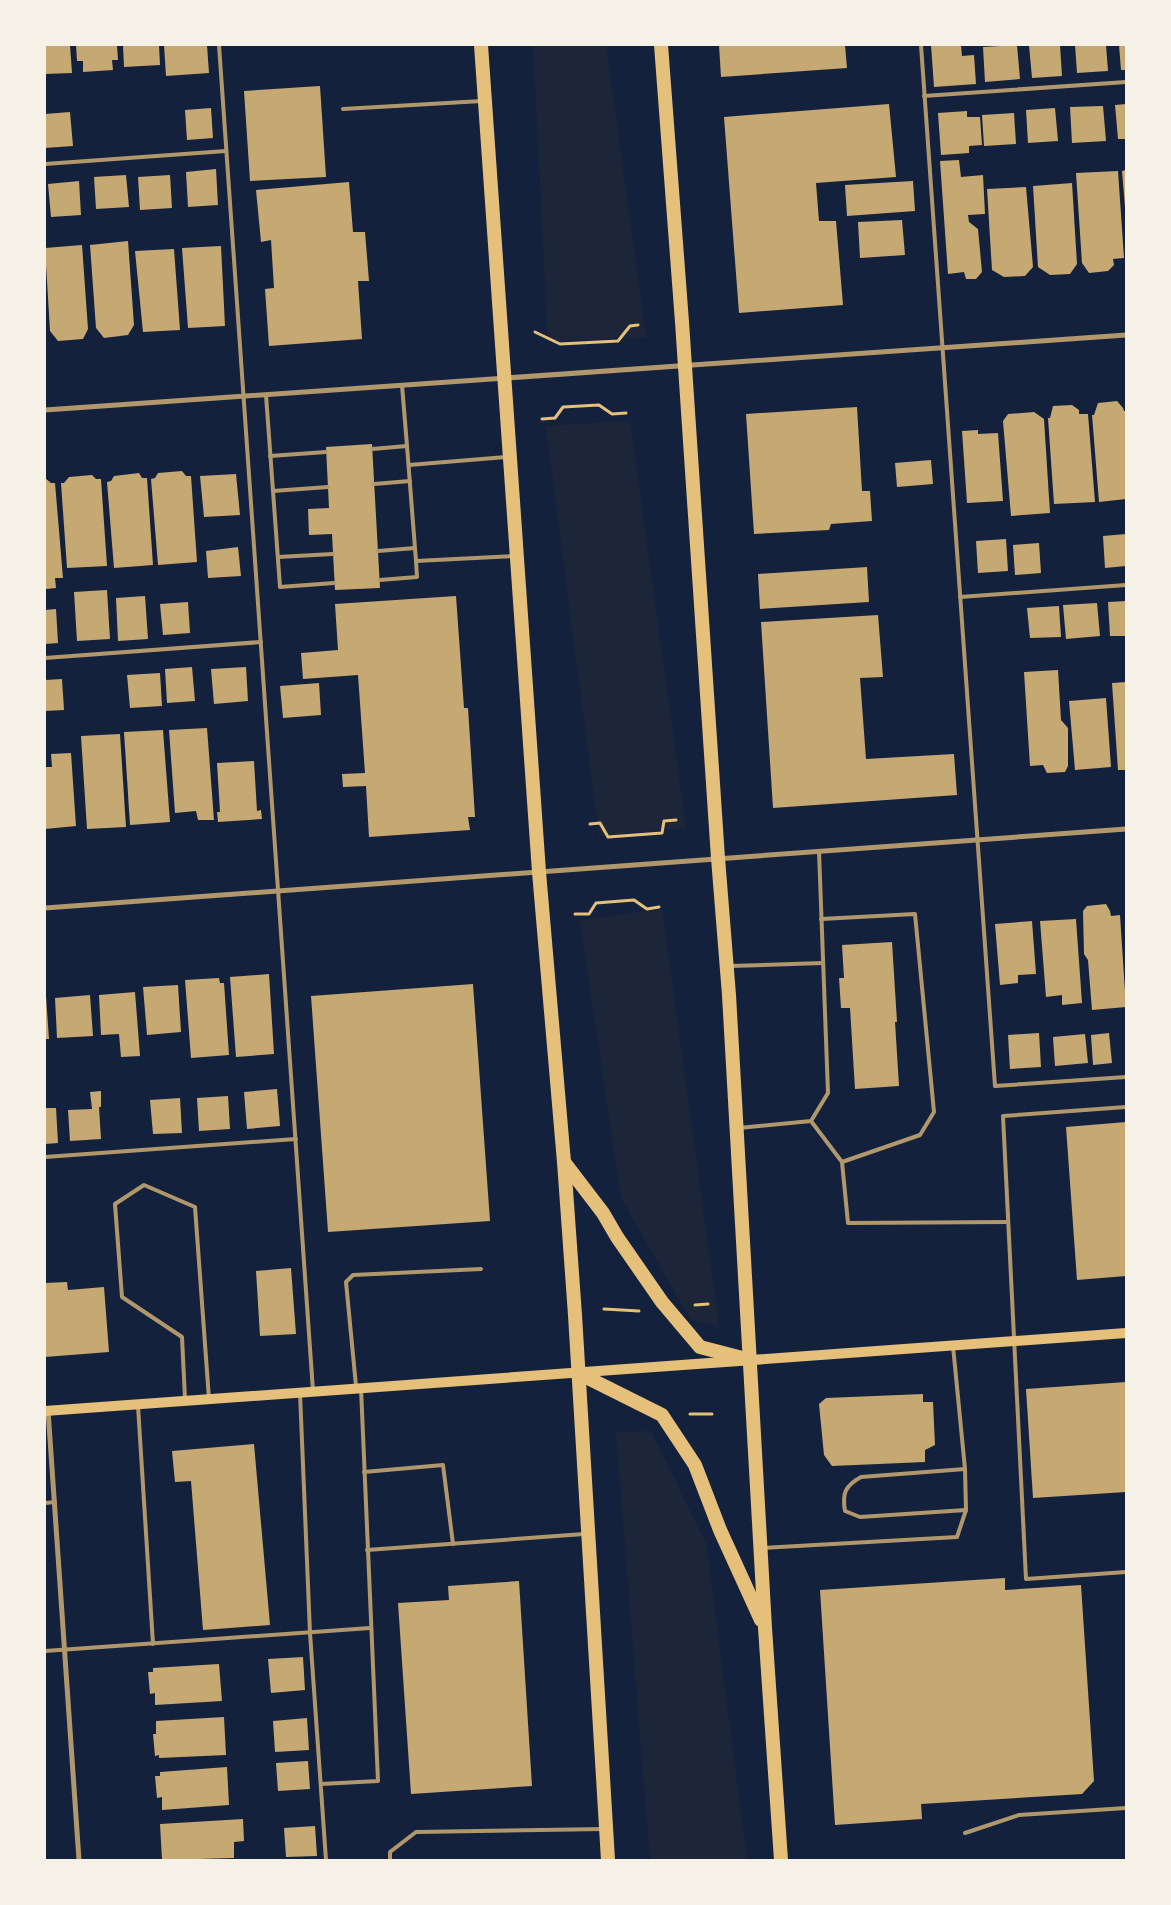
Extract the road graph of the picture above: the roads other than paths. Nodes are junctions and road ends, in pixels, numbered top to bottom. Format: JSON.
{"nodes":[{"id":1,"x":219,"y":45,"type":"edge"},
{"id":2,"x":481,"y":45,"type":"edge"},
{"id":3,"x":661,"y":45,"type":"edge"},
{"id":4,"x":921,"y":45,"type":"edge"},
{"id":5,"x":1126,"y":82,"type":"edge"},
{"id":6,"x":924,"y":96,"type":"junction"},
{"id":7,"x":484,"y":100,"type":"junction"},
{"id":8,"x":343,"y":109,"type":"dead end"},
{"id":9,"x":226,"y":151,"type":"junction"},
{"id":10,"x":45,"y":164,"type":"edge"},
{"id":11,"x":1126,"y":335,"type":"edge"},
{"id":12,"x":943,"y":348,"type":"junction"},
{"id":13,"x":685,"y":366,"type":"junction"},
{"id":14,"x":504,"y":378,"type":"junction"},
{"id":15,"x":402,"y":385,"type":"junction"},
{"id":16,"x":266,"y":395,"type":"junction"},
{"id":17,"x":243,"y":396,"type":"junction"},
{"id":18,"x":45,"y":410,"type":"edge"},
{"id":19,"x":407,"y":446,"type":"junction"},
{"id":20,"x":372,"y":448,"type":"dead end"},
{"id":21,"x":326,"y":452,"type":"dead end"},
{"id":22,"x":270,"y":456,"type":"junction"},
{"id":23,"x":509,"y":457,"type":"junction"},
{"id":24,"x":409,"y":465,"type":"junction"},
{"id":25,"x":410,"y":482,"type":"junction"},
{"id":26,"x":374,"y":484,"type":"dead end"},
{"id":27,"x":328,"y":487,"type":"dead end"},
{"id":28,"x":273,"y":491,"type":"junction"},
{"id":29,"x":415,"y":548,"type":"junction"},
{"id":30,"x":378,"y":551,"type":"dead end"},
{"id":31,"x":333,"y":554,"type":"dead end"},
{"id":32,"x":516,"y":556,"type":"junction"},
{"id":33,"x":278,"y":557,"type":"junction"},
{"id":34,"x":416,"y":561,"type":"junction"},
{"id":35,"x":380,"y":580,"type":"dead end"},
{"id":36,"x":334,"y":583,"type":"dead end"},
{"id":37,"x":1126,"y":585,"type":"edge"},
{"id":38,"x":960,"y":597,"type":"junction"},
{"id":39,"x":261,"y":642,"type":"junction"},
{"id":40,"x":45,"y":658,"type":"edge"},
{"id":41,"x":1126,"y":829,"type":"edge"},
{"id":42,"x":977,"y":840,"type":"junction"},
{"id":43,"x":819,"y":851,"type":"junction"},
{"id":44,"x":718,"y":858,"type":"junction"},
{"id":45,"x":539,"y":872,"type":"junction"},
{"id":46,"x":278,"y":891,"type":"junction"},
{"id":47,"x":45,"y":908,"type":"edge"},
{"id":48,"x":821,"y":920,"type":"junction"},
{"id":49,"x":823,"y":962,"type":"junction"},
{"id":50,"x":726,"y":966,"type":"junction"},
{"id":51,"x":1126,"y":1077,"type":"edge"},
{"id":52,"x":1126,"y":1107,"type":"edge"},
{"id":53,"x":811,"y":1121,"type":"junction"},
{"id":54,"x":736,"y":1129,"type":"junction"},
{"id":55,"x":296,"y":1139,"type":"junction"},
{"id":56,"x":45,"y":1157,"type":"edge"},
{"id":57,"x":564,"y":1162,"type":"junction"},
{"id":58,"x":842,"y":1162,"type":"junction"},
{"id":59,"x":1008,"y":1222,"type":"junction"},
{"id":60,"x":482,"y":1269,"type":"dead end"},
{"id":61,"x":1126,"y":1333,"type":"edge"},
{"id":62,"x":1014,"y":1341,"type":"junction"},
{"id":63,"x":953,"y":1346,"type":"junction"},
{"id":64,"x":750,"y":1360,"type":"junction"},
{"id":65,"x":578,"y":1373,"type":"junction"},
{"id":66,"x":359,"y":1389,"type":"junction"},
{"id":67,"x":313,"y":1392,"type":"junction"},
{"id":68,"x":300,"y":1393,"type":"junction"},
{"id":69,"x":209,"y":1399,"type":"junction"},
{"id":70,"x":185,"y":1401,"type":"junction"},
{"id":71,"x":137,"y":1404,"type":"junction"},
{"id":72,"x":47,"y":1410,"type":"edge"},
{"id":73,"x":964,"y":1469,"type":"junction"},
{"id":74,"x":364,"y":1472,"type":"junction"},
{"id":75,"x":55,"y":1502,"type":"junction"},
{"id":76,"x":45,"y":1503,"type":"edge"},
{"id":77,"x":966,"y":1510,"type":"junction"},
{"id":78,"x":588,"y":1534,"type":"junction"},
{"id":79,"x":452,"y":1544,"type":"junction"},
{"id":80,"x":760,"y":1548,"type":"junction"},
{"id":81,"x":367,"y":1550,"type":"junction"},
{"id":82,"x":1126,"y":1572,"type":"edge"},
{"id":83,"x":370,"y":1628,"type":"junction"},
{"id":84,"x":765,"y":1628,"type":"junction"},
{"id":85,"x":310,"y":1633,"type":"junction"},
{"id":86,"x":153,"y":1644,"type":"junction"},
{"id":87,"x":65,"y":1650,"type":"junction"},
{"id":88,"x":45,"y":1651,"type":"edge"},
{"id":89,"x":321,"y":1784,"type":"junction"},
{"id":90,"x":1126,"y":1808,"type":"edge"},
{"id":91,"x":606,"y":1829,"type":"junction"},
{"id":92,"x":965,"y":1833,"type":"dead end"},
{"id":93,"x":79,"y":1860,"type":"edge"},
{"id":94,"x":326,"y":1860,"type":"edge"},
{"id":95,"x":390,"y":1860,"type":"edge"},
{"id":96,"x":608,"y":1860,"type":"edge"},
{"id":97,"x":781,"y":1860,"type":"edge"}],
"edges":[{"from":1,"to":9,"type":"lane"},
{"from":2,"to":7,"type":"highway"},
{"from":3,"to":13,"type":"highway"},
{"from":4,"to":6,"type":"lane"},
{"from":5,"to":6,"type":"lane"},
{"from":6,"to":12,"type":"lane"},
{"from":7,"to":8,"type":"lane"},
{"from":7,"to":14,"type":"highway"},
{"from":9,"to":10,"type":"lane"},
{"from":9,"to":17,"type":"lane"},
{"from":11,"to":12,"type":"street"},
{"from":12,"to":13,"type":"street"},
{"from":12,"to":38,"type":"lane"},
{"from":13,"to":14,"type":"street"},
{"from":13,"to":44,"type":"highway"},
{"from":14,"to":15,"type":"street"},
{"from":14,"to":23,"type":"highway"},
{"from":15,"to":16,"type":"street"},
{"from":15,"to":19,"type":"lane"},
{"from":16,"to":17,"type":"street"},
{"from":16,"to":22,"type":"lane"},
{"from":17,"to":18,"type":"street"},
{"from":17,"to":39,"type":"lane"},
{"from":19,"to":20,"type":"lane"},
{"from":19,"to":24,"type":"lane"},
{"from":21,"to":22,"type":"lane"},
{"from":22,"to":28,"type":"lane"},
{"from":23,"to":24,"type":"lane"},
{"from":23,"to":32,"type":"highway"},
{"from":24,"to":25,"type":"lane"},
{"from":25,"to":26,"type":"lane"},
{"from":25,"to":29,"type":"lane"},
{"from":27,"to":28,"type":"lane"},
{"from":28,"to":33,"type":"lane"},
{"from":29,"to":30,"type":"lane"},
{"from":29,"to":34,"type":"lane"},
{"from":31,"to":33,"type":"lane"},
{"from":32,"to":34,"type":"lane"},
{"from":32,"to":45,"type":"highway"},
{"from":33,"to":36,"type":"lane"},
{"from":34,"to":35,"type":"lane"},
{"from":37,"to":38,"type":"lane"},
{"from":38,"to":42,"type":"lane"},
{"from":39,"to":40,"type":"lane"},
{"from":39,"to":46,"type":"lane"},
{"from":41,"to":42,"type":"street"},
{"from":42,"to":43,"type":"street"},
{"from":42,"to":51,"type":"lane"},
{"from":43,"to":44,"type":"street"},
{"from":43,"to":48,"type":"lane"},
{"from":44,"to":45,"type":"street"},
{"from":44,"to":50,"type":"highway"},
{"from":45,"to":46,"type":"street"},
{"from":45,"to":57,"type":"highway"},
{"from":46,"to":47,"type":"street"},
{"from":46,"to":55,"type":"lane"},
{"from":48,"to":49,"type":"lane"},
{"from":48,"to":58,"type":"lane"},
{"from":49,"to":50,"type":"lane"},
{"from":49,"to":53,"type":"lane"},
{"from":50,"to":54,"type":"highway"},
{"from":52,"to":59,"type":"lane"},
{"from":53,"to":54,"type":"lane"},
{"from":53,"to":58,"type":"lane"},
{"from":54,"to":64,"type":"highway"},
{"from":55,"to":56,"type":"lane"},
{"from":55,"to":67,"type":"lane"},
{"from":57,"to":64,"type":"highway"},
{"from":57,"to":65,"type":"highway"},
{"from":58,"to":59,"type":"lane"},
{"from":59,"to":62,"type":"lane"},
{"from":60,"to":66,"type":"lane"},
{"from":61,"to":62,"type":"main road"},
{"from":62,"to":63,"type":"main road"},
{"from":62,"to":82,"type":"lane"},
{"from":63,"to":64,"type":"main road"},
{"from":63,"to":73,"type":"lane"},
{"from":64,"to":65,"type":"main road"},
{"from":64,"to":80,"type":"highway"},
{"from":65,"to":66,"type":"main road"},
{"from":65,"to":78,"type":"highway"},
{"from":65,"to":84,"type":"highway"},
{"from":66,"to":67,"type":"main road"},
{"from":66,"to":74,"type":"lane"},
{"from":67,"to":68,"type":"main road"},
{"from":68,"to":69,"type":"main road"},
{"from":68,"to":85,"type":"lane"},
{"from":69,"to":70,"type":"main road"},
{"from":69,"to":70,"type":"lane"},
{"from":70,"to":71,"type":"main road"},
{"from":71,"to":72,"type":"main road"},
{"from":71,"to":86,"type":"lane"},
{"from":72,"to":75,"type":"street"},
{"from":73,"to":77,"type":"lane"},
{"from":73,"to":77,"type":"lane"},
{"from":74,"to":79,"type":"lane"},
{"from":74,"to":81,"type":"lane"},
{"from":75,"to":76,"type":"lane"},
{"from":75,"to":87,"type":"street"},
{"from":77,"to":80,"type":"lane"},
{"from":78,"to":79,"type":"lane"},
{"from":78,"to":91,"type":"highway"},
{"from":79,"to":81,"type":"lane"},
{"from":80,"to":84,"type":"highway"},
{"from":81,"to":83,"type":"lane"},
{"from":83,"to":85,"type":"lane"},
{"from":83,"to":89,"type":"lane"},
{"from":84,"to":97,"type":"highway"},
{"from":85,"to":86,"type":"lane"},
{"from":85,"to":89,"type":"lane"},
{"from":86,"to":87,"type":"lane"},
{"from":87,"to":88,"type":"lane"},
{"from":87,"to":93,"type":"street"},
{"from":89,"to":94,"type":"lane"},
{"from":90,"to":92,"type":"lane"},
{"from":91,"to":95,"type":"lane"},
{"from":91,"to":96,"type":"highway"}]}
